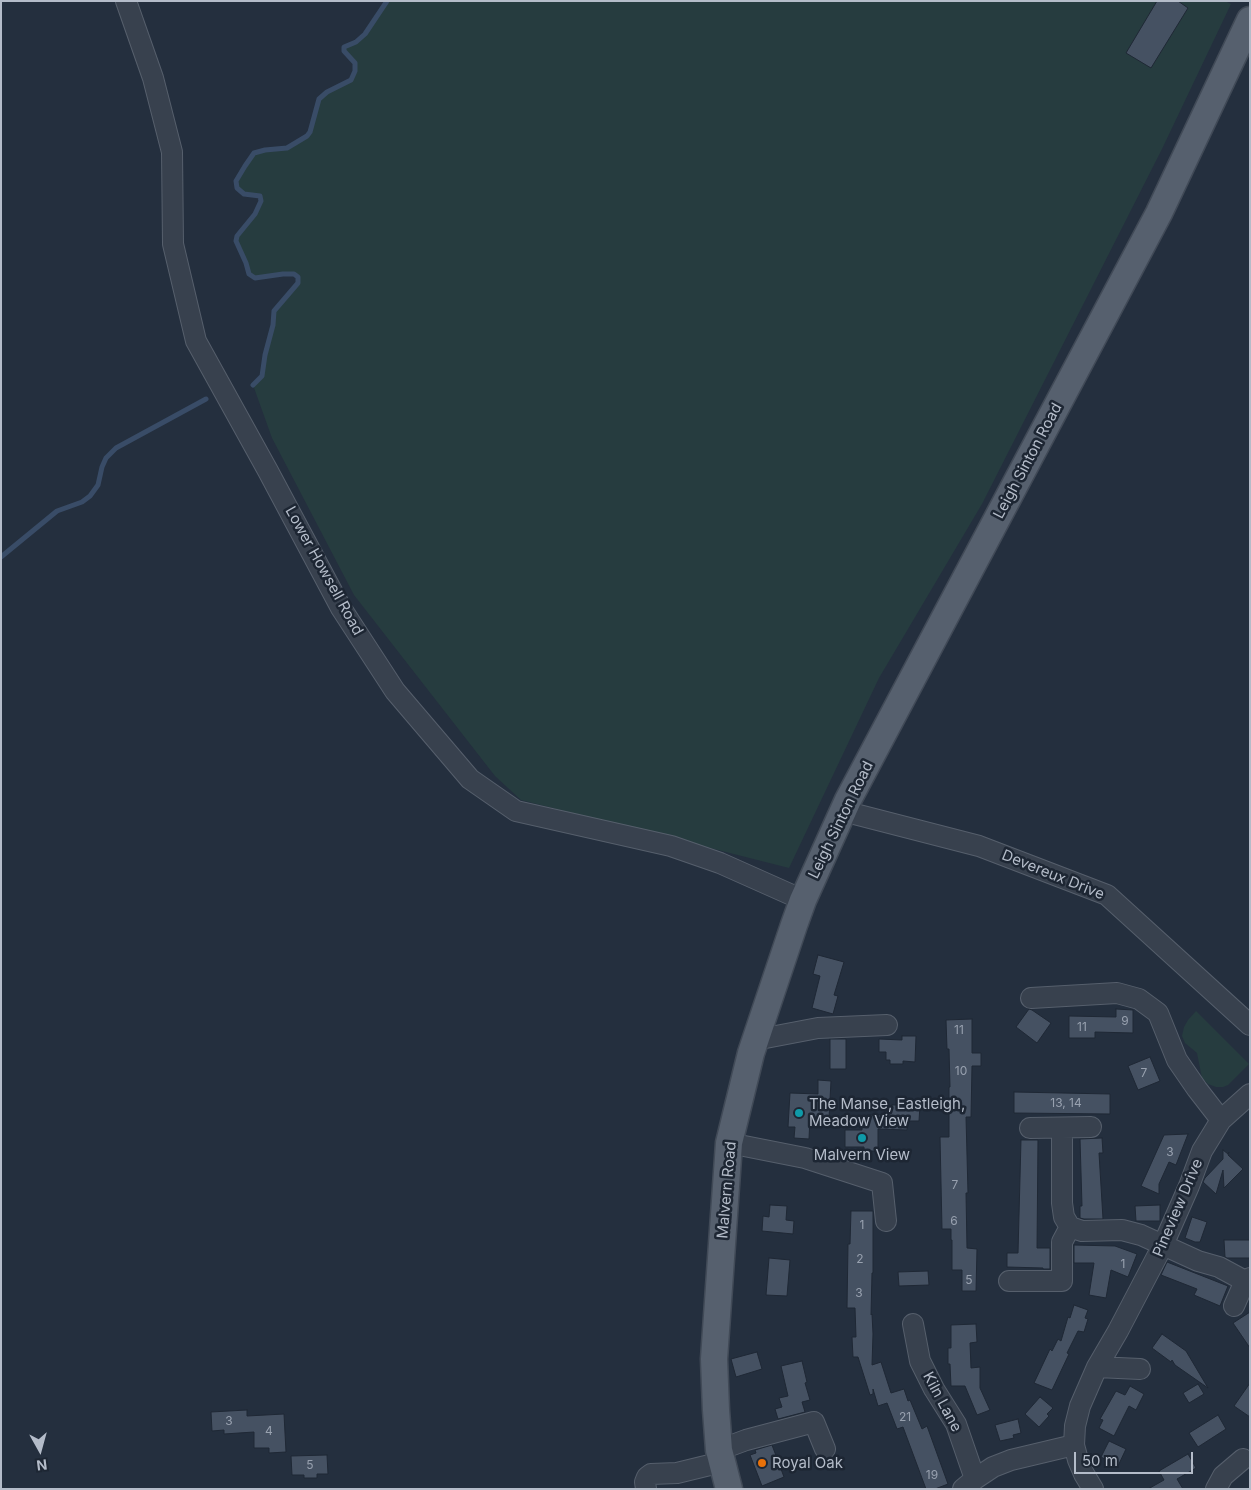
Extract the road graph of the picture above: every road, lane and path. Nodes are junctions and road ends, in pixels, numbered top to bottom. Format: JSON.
{"nodes":[{"id":1,"x":126,"y":1,"type":"edge"},
{"id":2,"x":1250,"y":20,"type":"edge"},
{"id":3,"x":843,"y":811,"type":"junction"},
{"id":4,"x":803,"y":900,"type":"junction"},
{"id":5,"x":1031,"y":998,"type":"dead end"},
{"id":6,"x":887,"y":1025,"type":"dead end"},
{"id":7,"x":1250,"y":1026,"type":"edge"},
{"id":8,"x":755,"y":1040,"type":"junction"},
{"id":9,"x":1250,"y":1094,"type":"edge"},
{"id":10,"x":1221,"y":1120,"type":"junction"},
{"id":11,"x":1091,"y":1127,"type":"dead end"},
{"id":12,"x":1030,"y":1128,"type":"dead end"},
{"id":13,"x":1062,"y":1128,"type":"junction"},
{"id":14,"x":730,"y":1143,"type":"junction"},
{"id":15,"x":886,"y":1221,"type":"dead end"},
{"id":16,"x":1070,"y":1228,"type":"junction"},
{"id":17,"x":1164,"y":1245,"type":"junction"},
{"id":18,"x":1248,"y":1279,"type":"edge"},
{"id":19,"x":1009,"y":1281,"type":"dead end"},
{"id":20,"x":1234,"y":1306,"type":"dead end"},
{"id":21,"x":913,"y":1324,"type":"dead end"},
{"id":22,"x":1097,"y":1367,"type":"junction"},
{"id":23,"x":1140,"y":1369,"type":"dead end"},
{"id":24,"x":1074,"y":1445,"type":"junction"},
{"id":25,"x":825,"y":1449,"type":"dead end"},
{"id":26,"x":720,"y":1456,"type":"junction"},
{"id":27,"x":1242,"y":1460,"type":"dead end"},
{"id":28,"x":969,"y":1484,"type":"edge"},
{"id":29,"x":646,"y":1489,"type":"edge"},
{"id":30,"x":729,"y":1489,"type":"edge"},
{"id":31,"x":1093,"y":1489,"type":"edge"},
{"id":32,"x":1216,"y":1489,"type":"edge"}],
"edges":[{"from":1,"to":4,"type":"street","name":"Lower Howsell Road"},
{"from":2,"to":3,"type":"main road","name":"Leigh Sinton Road"},
{"from":3,"to":4,"type":"main road","name":"Leigh Sinton Road"},
{"from":3,"to":7,"type":"street","name":"Devereux Drive"},
{"from":4,"to":8,"type":"main road","name":"Malvern Road"},
{"from":5,"to":10,"type":"street"},
{"from":6,"to":8,"type":"street"},
{"from":8,"to":14,"type":"main road","name":"Malvern Road"},
{"from":9,"to":10,"type":"street","name":"Pineview Drive"},
{"from":10,"to":17,"type":"street","name":"Pineview Drive"},
{"from":11,"to":13,"type":"street"},
{"from":12,"to":13,"type":"street"},
{"from":13,"to":16,"type":"street"},
{"from":14,"to":15,"type":"street"},
{"from":14,"to":26,"type":"main road","name":"Malvern Road"},
{"from":16,"to":17,"type":"street"},
{"from":16,"to":19,"type":"street"},
{"from":17,"to":18,"type":"street"},
{"from":17,"to":22,"type":"street","name":"Pineview Drive"},
{"from":18,"to":20,"type":"street"},
{"from":21,"to":28,"type":"street","name":"Kiln Lane"},
{"from":22,"to":23,"type":"street"},
{"from":22,"to":24,"type":"street"},
{"from":24,"to":28,"type":"street","name":"Kiln Lane"},
{"from":24,"to":31,"type":"street"},
{"from":25,"to":26,"type":"street"},
{"from":26,"to":29,"type":"street"},
{"from":26,"to":30,"type":"main road","name":"Malvern Road"},
{"from":27,"to":32,"type":"street"}]}
